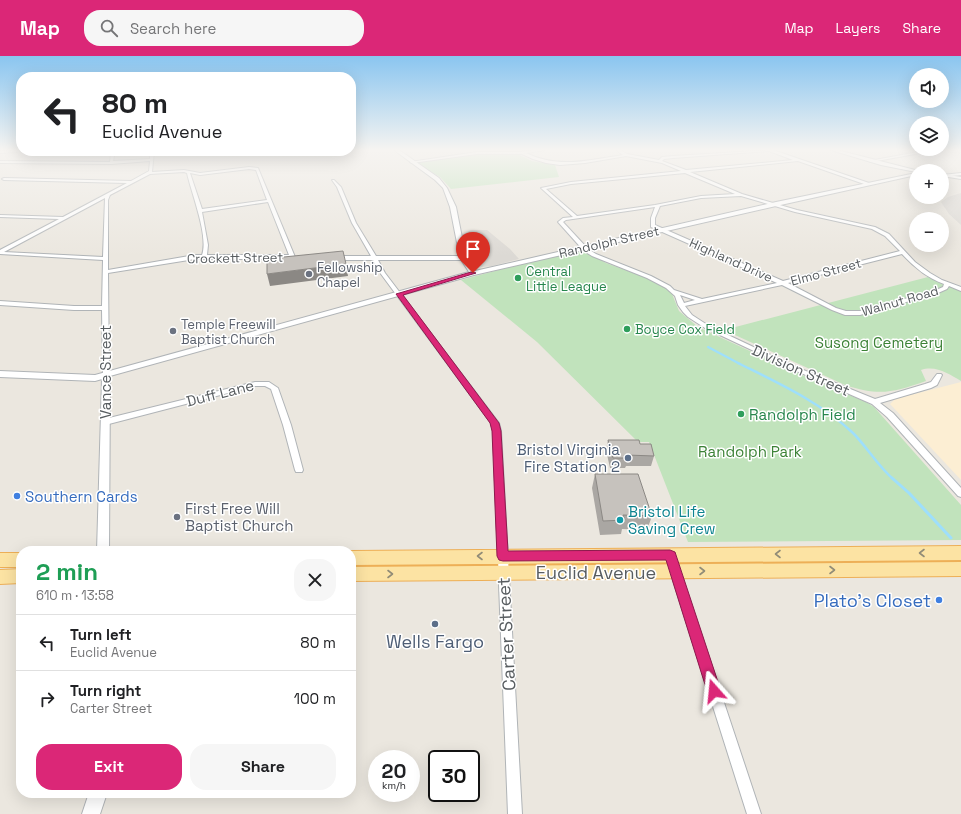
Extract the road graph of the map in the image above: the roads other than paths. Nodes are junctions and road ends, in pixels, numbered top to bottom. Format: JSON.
{"nodes":[{"id":1,"x":126,"y":185,"type":"edge"},
{"id":2,"x":193,"y":185,"type":"edge"},
{"id":3,"x":264,"y":185,"type":"edge"},
{"id":4,"x":338,"y":185,"type":"edge"},
{"id":5,"x":442,"y":185,"type":"edge"},
{"id":6,"x":557,"y":185,"type":"edge"},
{"id":7,"x":718,"y":185,"type":"edge"},
{"id":8,"x":862,"y":185,"type":"edge"},
{"id":9,"x":109,"y":194,"type":"junction"},
{"id":10,"x":741,"y":195,"type":"junction"},
{"id":11,"x":270,"y":201,"type":"junction"},
{"id":12,"x":776,"y":204,"type":"junction"},
{"id":13,"x":658,"y":206,"type":"junction"},
{"id":14,"x":199,"y":211,"type":"junction"},
{"id":15,"x":0,"y":216,"type":"edge"},
{"id":16,"x":576,"y":217,"type":"junction"},
{"id":17,"x":62,"y":218,"type":"junction"},
{"id":18,"x":661,"y":230,"type":"junction"},
{"id":19,"x":584,"y":247,"type":"junction"},
{"id":20,"x":0,"y":252,"type":"edge"},
{"id":21,"x":903,"y":252,"type":"junction"},
{"id":22,"x":204,"y":257,"type":"junction"},
{"id":23,"x":292,"y":257,"type":"junction"},
{"id":24,"x":300,"y":257,"type":"edge"},
{"id":25,"x":326,"y":258,"type":"edge"},
{"id":26,"x":374,"y":258,"type":"junction"},
{"id":27,"x":463,"y":258,"type":"junction"},
{"id":28,"x":105,"y":259,"type":"junction"},
{"id":29,"x":105,"y":272,"type":"junction"},
{"id":30,"x":473,"y":273,"type":"junction"},
{"id":31,"x":782,"y":283,"type":"junction"},
{"id":32,"x":947,"y":284,"type":"junction"},
{"id":33,"x":961,"y":289,"type":"edge"},
{"id":34,"x":673,"y":291,"type":"junction"},
{"id":35,"x":399,"y":294,"type":"junction"},
{"id":36,"x":703,"y":301,"type":"junction"},
{"id":37,"x":0,"y":303,"type":"edge"},
{"id":38,"x":681,"y":305,"type":"junction"},
{"id":39,"x":828,"y":306,"type":"joint"},
{"id":40,"x":105,"y":308,"type":"junction"},
{"id":41,"x":0,"y":374,"type":"edge"},
{"id":42,"x":106,"y":375,"type":"junction"},
{"id":43,"x":939,"y":375,"type":"dead end"},
{"id":44,"x":875,"y":402,"type":"junction"},
{"id":45,"x":105,"y":422,"type":"junction"},
{"id":46,"x":299,"y":470,"type":"dead end"},
{"id":47,"x":961,"y":494,"type":"edge"},
{"id":48,"x":103,"y":546,"type":"edge"},
{"id":49,"x":961,"y":553,"type":"edge"},
{"id":50,"x":670,"y":555,"type":"junction"},
{"id":51,"x":503,"y":556,"type":"junction"},
{"id":52,"x":356,"y":558,"type":"edge"},
{"id":53,"x":0,"y":560,"type":"edge"},
{"id":54,"x":16,"y":560,"type":"edge"},
{"id":55,"x":961,"y":569,"type":"edge"},
{"id":56,"x":676,"y":572,"type":"junction"},
{"id":57,"x":503,"y":573,"type":"junction"},
{"id":58,"x":356,"y":574,"type":"edge"},
{"id":59,"x":16,"y":576,"type":"edge"},
{"id":60,"x":0,"y":577,"type":"edge"},
{"id":61,"x":96,"y":798,"type":"edge"},
{"id":62,"x":91,"y":814,"type":"edge"},
{"id":63,"x":515,"y":814,"type":"edge"},
{"id":64,"x":754,"y":814,"type":"edge"}],
"edges":[{"from":1,"to":9,"type":"street"},
{"from":2,"to":14,"type":"street"},
{"from":3,"to":11,"type":"street"},
{"from":4,"to":26,"type":"street","name":"Carter Street"},
{"from":5,"to":27,"type":"street"},
{"from":6,"to":16,"type":"street"},
{"from":7,"to":10,"type":"street"},
{"from":8,"to":12,"type":"street","name":"Randolph Street"},
{"from":9,"to":17,"type":"street"},
{"from":9,"to":28,"type":"street","name":"Vance Street"},
{"from":10,"to":12,"type":"street"},
{"from":10,"to":13,"type":"street"},
{"from":11,"to":14,"type":"street"},
{"from":11,"to":23,"type":"street"},
{"from":12,"to":18,"type":"street","name":"Randolph Street"},
{"from":12,"to":21,"type":"street"},
{"from":13,"to":16,"type":"street"},
{"from":13,"to":18,"type":"street"},
{"from":14,"to":22,"type":"street"},
{"from":15,"to":17,"type":"street"},
{"from":16,"to":19,"type":"street","name":"Division Street"},
{"from":17,"to":20,"type":"street"},
{"from":18,"to":19,"type":"street","name":"Randolph Street"},
{"from":18,"to":31,"type":"street","name":"Highland Drive"},
{"from":19,"to":30,"type":"street","name":"Randolph Street"},
{"from":19,"to":34,"type":"street","name":"Division Street"},
{"from":20,"to":28,"type":"street"},
{"from":21,"to":31,"type":"street","name":"Elmo Street"},
{"from":21,"to":32,"type":"street"},
{"from":22,"to":23,"type":"street","name":"Crockett Street"},
{"from":22,"to":29,"type":"street","name":"Crockett Street"},
{"from":23,"to":24,"type":"street","name":"Crockett Street"},
{"from":25,"to":26,"type":"street"},
{"from":26,"to":27,"type":"street"},
{"from":26,"to":35,"type":"street","name":"Carter Street"},
{"from":27,"to":30,"type":"street"},
{"from":28,"to":29,"type":"street","name":"Vance Street"},
{"from":29,"to":40,"type":"street","name":"Vance Street"},
{"from":30,"to":35,"type":"street","name":"Randolph Street"},
{"from":31,"to":36,"type":"street","name":"Elmo Street"},
{"from":31,"to":39,"type":"street","name":"Highland Drive"},
{"from":32,"to":33,"type":"street"},
{"from":32,"to":39,"type":"street","name":"Walnut Road"},
{"from":34,"to":36,"type":"street"},
{"from":34,"to":38,"type":"street","name":"Division Street"},
{"from":35,"to":42,"type":"street","name":"Randolph Street"},
{"from":35,"to":51,"type":"street","name":"Carter Street"},
{"from":36,"to":38,"type":"street","name":"Elmo Street"},
{"from":37,"to":40,"type":"street"},
{"from":38,"to":44,"type":"street","name":"Division Street"},
{"from":40,"to":42,"type":"street","name":"Vance Street"},
{"from":41,"to":42,"type":"street","name":"Randolph Street"},
{"from":42,"to":45,"type":"street","name":"Vance Street"},
{"from":43,"to":44,"type":"street"},
{"from":44,"to":47,"type":"street","name":"Division Street"},
{"from":45,"to":46,"type":"street","name":"Duff Lane"},
{"from":45,"to":48,"type":"street","name":"Vance Street"},
{"from":49,"to":50,"type":"main road","name":"Euclid Avenue","one_way":true},
{"from":50,"to":51,"type":"main road","name":"Euclid Avenue"},
{"from":50,"to":56,"type":"street"},
{"from":51,"to":52,"type":"main road","name":"Euclid Avenue","one_way":true},
{"from":51,"to":57,"type":"street","name":"Carter Street"},
{"from":53,"to":54,"type":"main road"},
{"from":56,"to":55,"type":"main road","name":"Euclid Avenue","one_way":true},
{"from":56,"to":57,"type":"main road","name":"Euclid Avenue"},
{"from":56,"to":64,"type":"street"},
{"from":58,"to":57,"type":"main road","name":"Euclid Avenue","one_way":true},
{"from":57,"to":63,"type":"street","name":"Carter Street"},
{"from":59,"to":60,"type":"main road"},
{"from":61,"to":62,"type":"street"}]}
